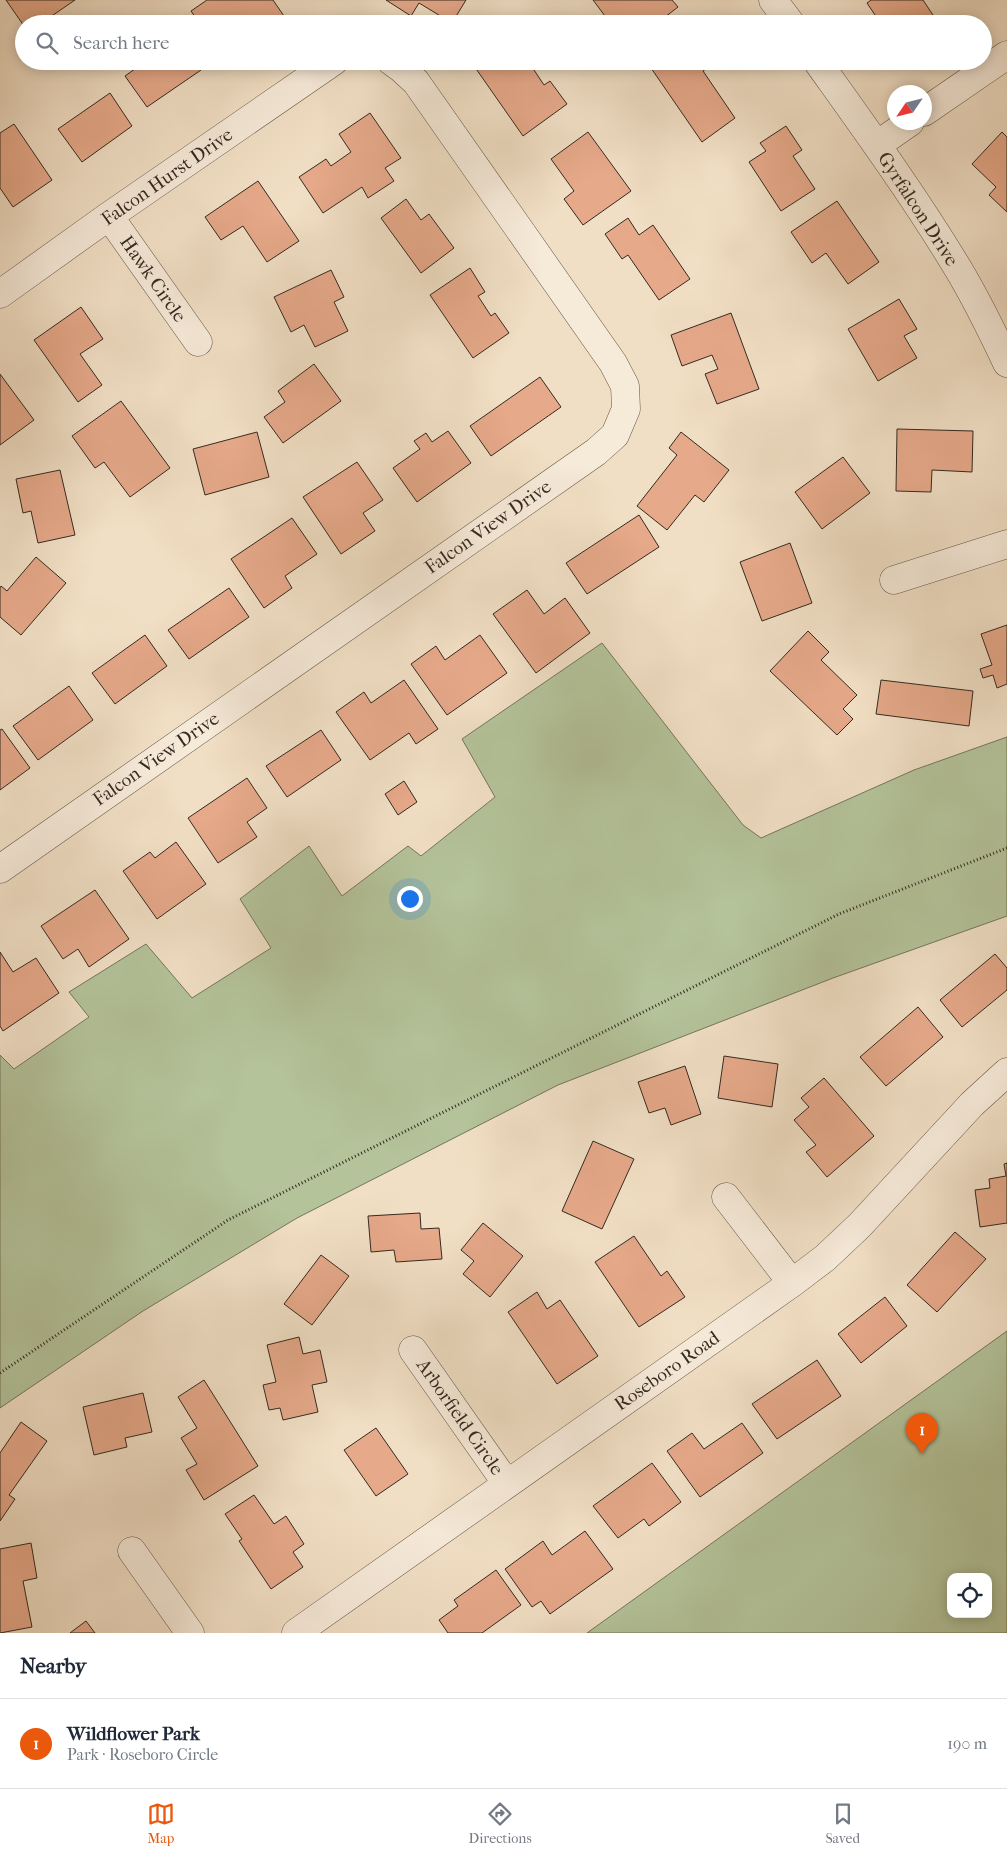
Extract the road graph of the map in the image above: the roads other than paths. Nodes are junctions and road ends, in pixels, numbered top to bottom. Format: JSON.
{"nodes":[{"id":1,"x":773,"y":0,"type":"edge"},
{"id":2,"x":784,"y":15,"type":"edge"},
{"id":3,"x":1007,"y":55,"type":"edge"},
{"id":4,"x":992,"y":65,"type":"edge"},
{"id":5,"x":321,"y":70,"type":"edge"},
{"id":6,"x":402,"y":70,"type":"edge"},
{"id":7,"x":823,"y":70,"type":"edge"},
{"id":8,"x":985,"y":70,"type":"edge"},
{"id":9,"x":932,"y":107,"type":"edge"},
{"id":10,"x":899,"y":130,"type":"edge"},
{"id":11,"x":877,"y":145,"type":"junction"},
{"id":12,"x":109,"y":216,"type":"junction"},
{"id":13,"x":1,"y":291,"type":"edge"},
{"id":14,"x":198,"y":342,"type":"dead end"},
{"id":15,"x":1007,"y":363,"type":"edge"},
{"id":16,"x":1007,"y":544,"type":"edge"},
{"id":17,"x":894,"y":580,"type":"dead end"},
{"id":18,"x":0,"y":870,"type":"edge"},
{"id":19,"x":1007,"y":1072,"type":"edge"},
{"id":20,"x":726,"y":1198,"type":"dead end"},
{"id":21,"x":792,"y":1283,"type":"junction"},
{"id":22,"x":413,"y":1350,"type":"dead end"},
{"id":23,"x":507,"y":1484,"type":"junction"},
{"id":24,"x":132,"y":1551,"type":"dead end"},
{"id":25,"x":190,"y":1633,"type":"edge"},
{"id":26,"x":296,"y":1633,"type":"edge"}],
"edges":[{"from":1,"to":2,"type":"street"},
{"from":3,"to":4,"type":"street"},
{"from":5,"to":12,"type":"street","name":"Falcon Hurst Drive"},
{"from":6,"to":18,"type":"street","name":"Falcon View Drive"},
{"from":7,"to":11,"type":"street","name":"Gyrfalcon Drive"},
{"from":8,"to":9,"type":"street"},
{"from":10,"to":11,"type":"street"},
{"from":11,"to":15,"type":"street","name":"Gyrfalcon Drive"},
{"from":12,"to":13,"type":"street","name":"Falcon Hurst Drive"},
{"from":12,"to":14,"type":"street","name":"Hawk Circle"},
{"from":16,"to":17,"type":"street"},
{"from":19,"to":21,"type":"street","name":"Roseboro Road"},
{"from":20,"to":21,"type":"street"},
{"from":21,"to":23,"type":"street","name":"Roseboro Road"},
{"from":22,"to":23,"type":"street","name":"Arborfield Circle"},
{"from":23,"to":26,"type":"street","name":"Roseboro Road"},
{"from":24,"to":25,"type":"street"}]}
